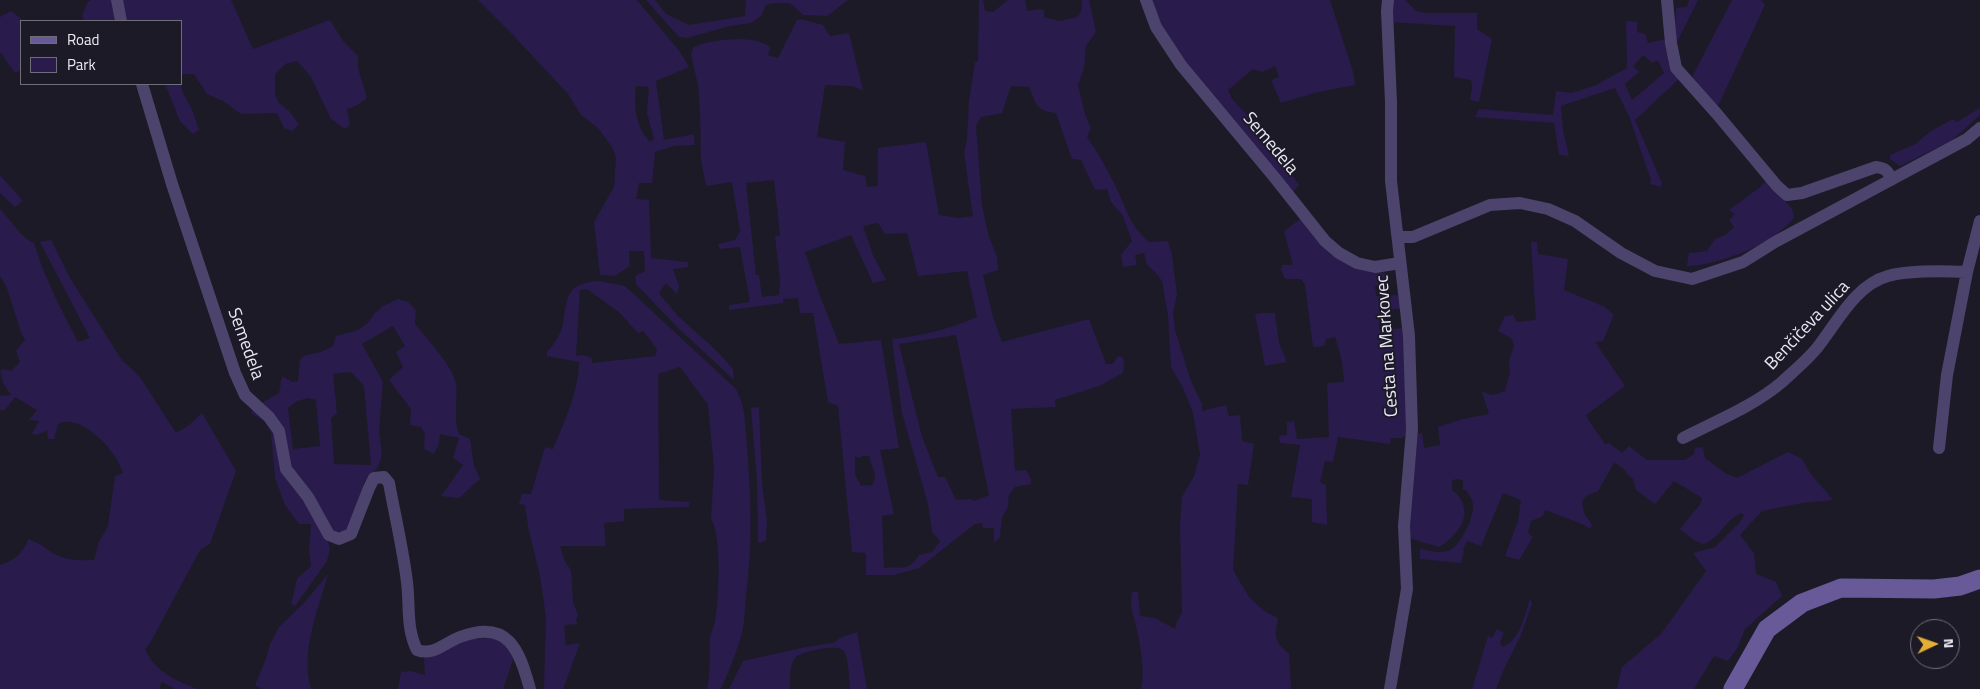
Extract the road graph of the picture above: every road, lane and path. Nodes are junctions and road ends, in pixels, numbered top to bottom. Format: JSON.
{"nodes":[{"id":1,"x":117,"y":0,"type":"edge"},
{"id":2,"x":1146,"y":0,"type":"edge"},
{"id":3,"x":1388,"y":0,"type":"edge"},
{"id":4,"x":1667,"y":0,"type":"edge"},
{"id":5,"x":121,"y":20,"type":"edge"},
{"id":6,"x":142,"y":85,"type":"edge"},
{"id":7,"x":1980,"y":128,"type":"edge"},
{"id":8,"x":1891,"y":180,"type":"junction"},
{"id":9,"x":1980,"y":222,"type":"edge"},
{"id":10,"x":1398,"y":237,"type":"junction"},
{"id":11,"x":1400,"y":263,"type":"junction"},
{"id":12,"x":1967,"y":272,"type":"junction"},
{"id":13,"x":1683,"y":438,"type":"dead end"},
{"id":14,"x":1939,"y":448,"type":"dead end"},
{"id":15,"x":1980,"y":579,"type":"edge"},
{"id":16,"x":530,"y":689,"type":"edge"},
{"id":17,"x":1390,"y":689,"type":"edge"},
{"id":18,"x":1733,"y":689,"type":"edge"}],
"edges":[{"from":1,"to":5,"type":"street"},
{"from":2,"to":11,"type":"street","name":"Semedela"},
{"from":3,"to":10,"type":"street","name":"Cesta na Markovec"},
{"from":4,"to":8,"type":"street"},
{"from":6,"to":16,"type":"street","name":"Semedela"},
{"from":7,"to":8,"type":"street"},
{"from":8,"to":10,"type":"street"},
{"from":9,"to":12,"type":"street"},
{"from":10,"to":11,"type":"street","name":"Cesta na Markovec"},
{"from":11,"to":17,"type":"street","name":"Cesta na Markovec"},
{"from":12,"to":13,"type":"street","name":"Benčičeva ulica"},
{"from":12,"to":14,"type":"street"},
{"from":15,"to":18,"type":"street"}]}
